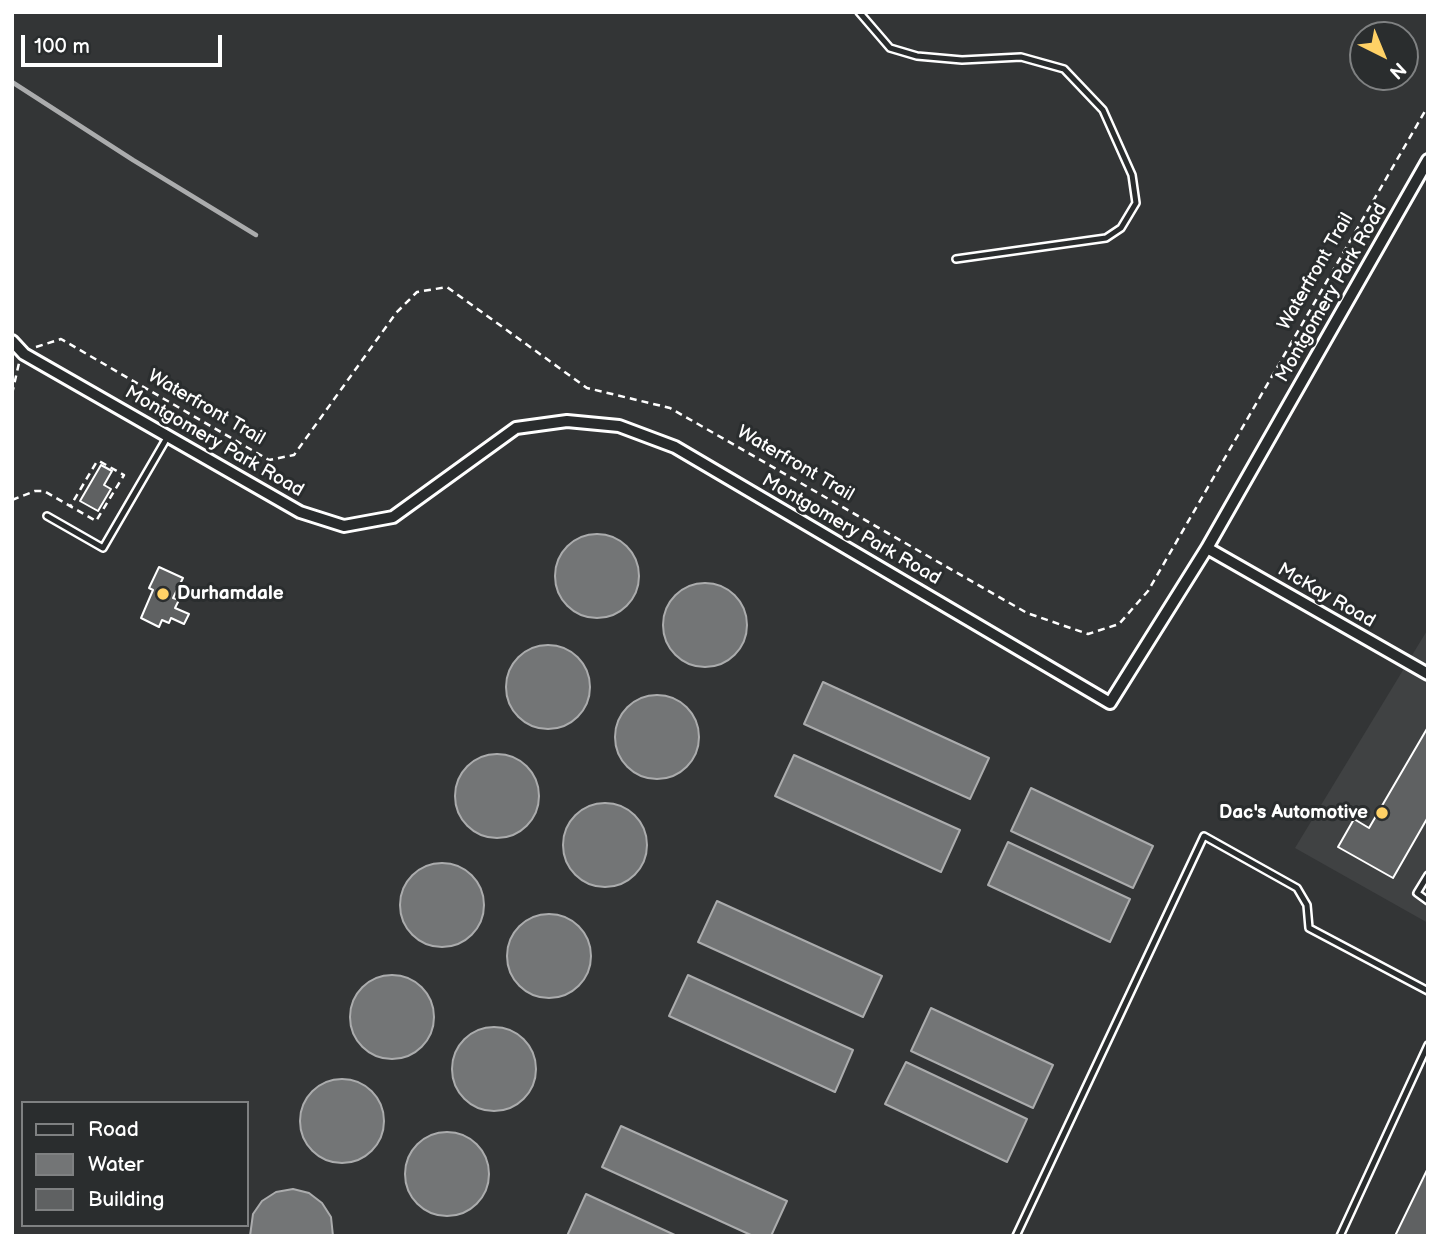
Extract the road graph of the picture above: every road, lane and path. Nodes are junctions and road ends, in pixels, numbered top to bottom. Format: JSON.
{"nodes":[{"id":1,"x":859,"y":12,"type":"edge"},
{"id":2,"x":1428,"y":106,"type":"edge"},
{"id":3,"x":1428,"y":160,"type":"edge"},
{"id":4,"x":956,"y":259,"type":"dead end"},
{"id":5,"x":12,"y":341,"type":"edge"},
{"id":6,"x":24,"y":354,"type":"junction"},
{"id":7,"x":12,"y":394,"type":"edge"},
{"id":8,"x":168,"y":436,"type":"junction"},
{"id":9,"x":12,"y":500,"type":"edge"},
{"id":10,"x":71,"y":505,"type":"junction"},
{"id":11,"x":47,"y":516,"type":"dead end"},
{"id":12,"x":1207,"y":548,"type":"junction"},
{"id":13,"x":1428,"y":674,"type":"edge"},
{"id":14,"x":1428,"y":875,"type":"edge"},
{"id":15,"x":1428,"y":901,"type":"edge"},
{"id":16,"x":1428,"y":991,"type":"edge"},
{"id":17,"x":1428,"y":1045,"type":"edge"},
{"id":18,"x":1016,"y":1236,"type":"edge"},
{"id":19,"x":1340,"y":1236,"type":"edge"}],
"edges":[{"from":1,"to":4,"type":"lane"},
{"from":2,"to":6,"type":"path","name":"Waterfront Trail"},
{"from":3,"to":12,"type":"street","name":"Montgomery Park Road"},
{"from":5,"to":6,"type":"street","name":"Montgomery Park Road"},
{"from":6,"to":7,"type":"path"},
{"from":6,"to":8,"type":"street","name":"Montgomery Park Road"},
{"from":8,"to":11,"type":"lane"},
{"from":8,"to":12,"type":"street","name":"Montgomery Park Road"},
{"from":9,"to":10,"type":"path"},
{"from":10,"to":10,"type":"path"},
{"from":12,"to":13,"type":"street","name":"McKay Road"},
{"from":14,"to":15,"type":"lane"},
{"from":16,"to":18,"type":"lane"},
{"from":17,"to":19,"type":"lane"}]}
